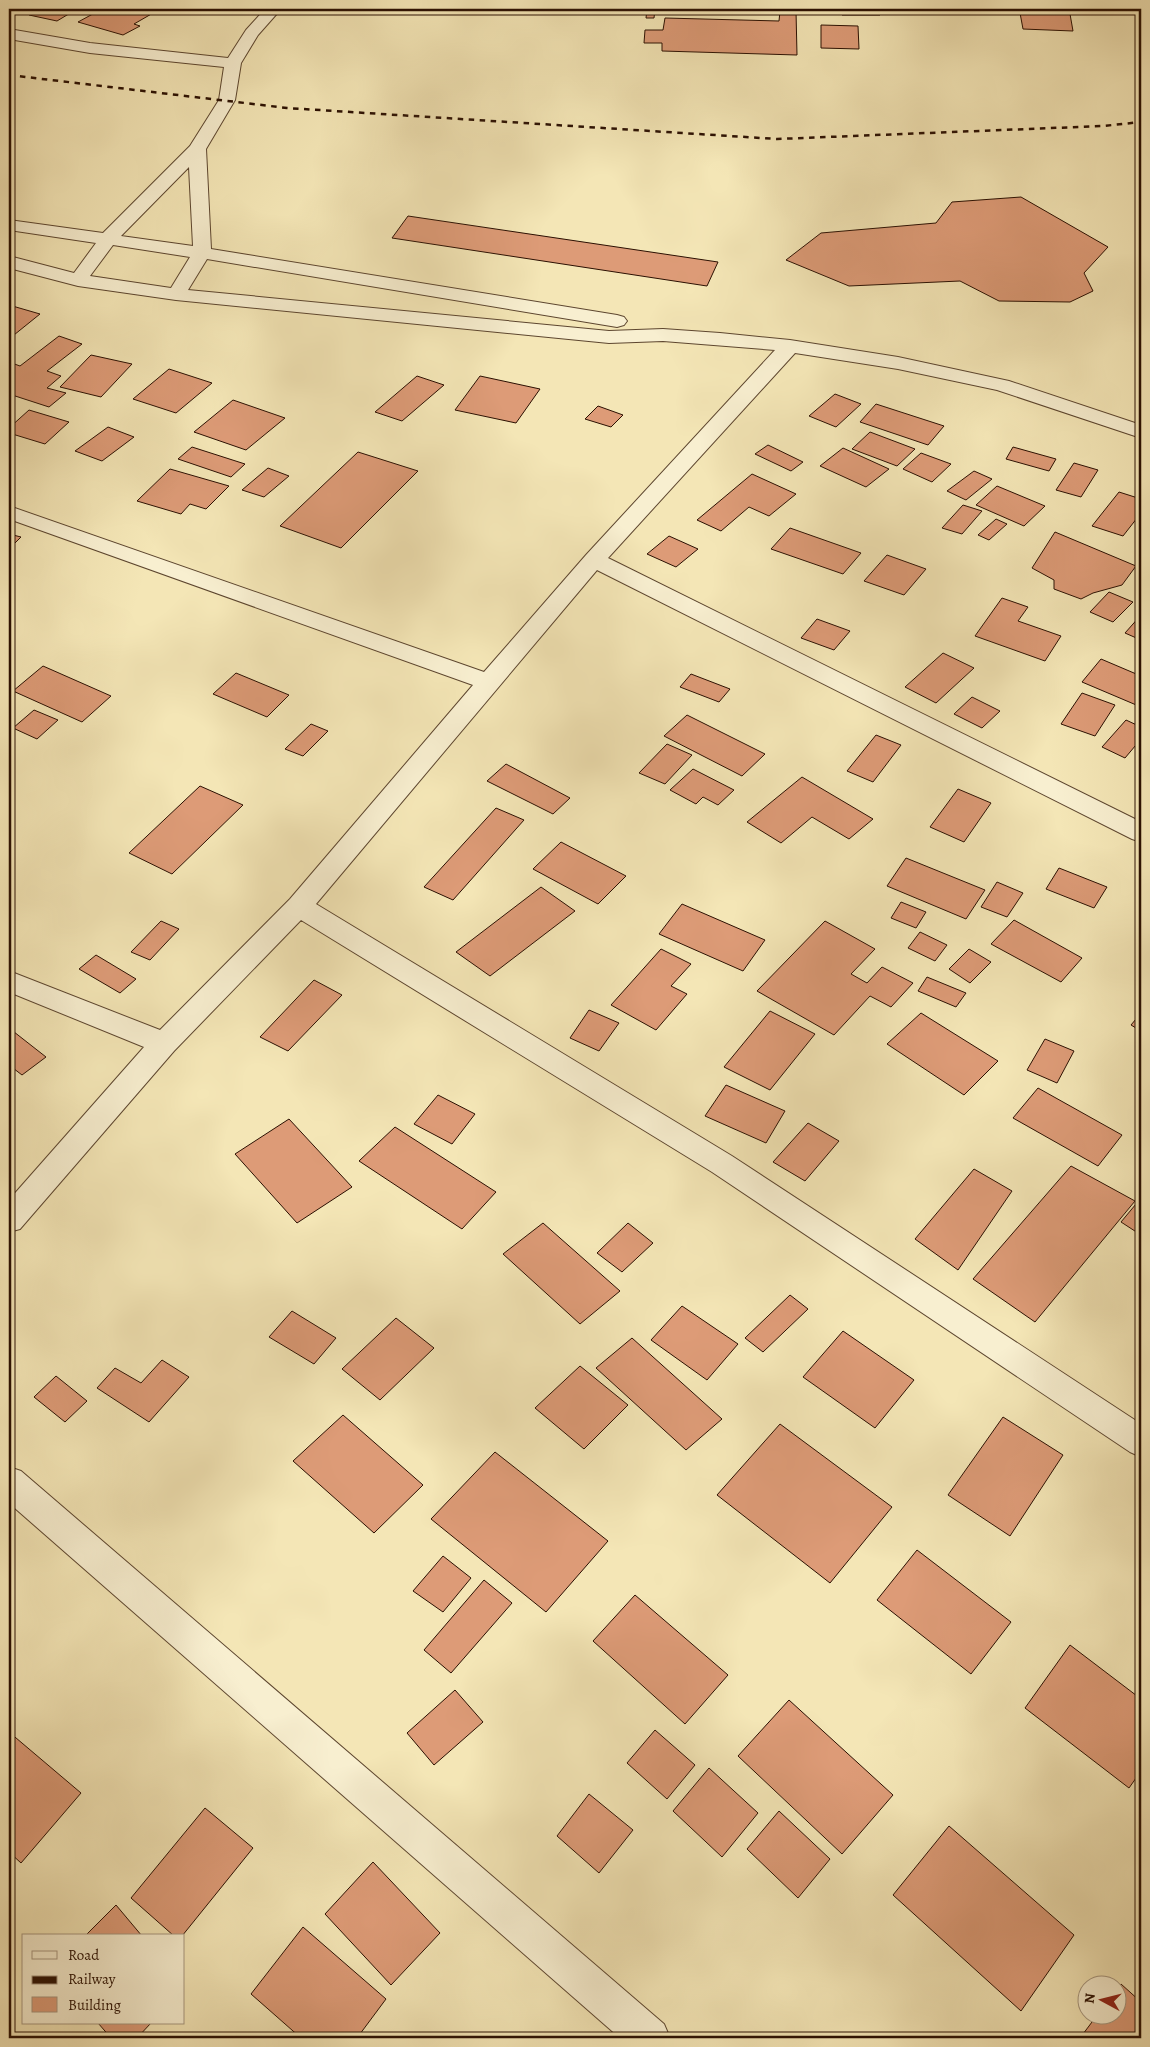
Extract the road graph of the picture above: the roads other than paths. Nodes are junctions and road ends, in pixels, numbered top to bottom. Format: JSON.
{"nodes":[{"id":1,"x":272,"y":9,"type":"edge"},
{"id":2,"x":9,"y":34,"type":"edge"},
{"id":3,"x":233,"y":63,"type":"junction"},
{"id":4,"x":196,"y":149,"type":"junction"},
{"id":5,"x":9,"y":225,"type":"edge"},
{"id":6,"x":108,"y":239,"type":"junction"},
{"id":7,"x":202,"y":253,"type":"junction"},
{"id":8,"x":9,"y":262,"type":"edge"},
{"id":9,"x":78,"y":280,"type":"junction"},
{"id":10,"x":176,"y":294,"type":"junction"},
{"id":11,"x":663,"y":334,"type":"junction"},
{"id":12,"x":790,"y":346,"type":"junction"},
{"id":13,"x":1141,"y":432,"type":"edge"},
{"id":14,"x":9,"y":512,"type":"edge"},
{"id":15,"x":594,"y":560,"type":"junction"},
{"id":16,"x":488,"y":682,"type":"junction"},
{"id":17,"x":1141,"y":833,"type":"edge"},
{"id":18,"x":299,"y":906,"type":"junction"},
{"id":19,"x":9,"y":981,"type":"edge"},
{"id":20,"x":164,"y":1043,"type":"junction"},
{"id":21,"x":9,"y":1220,"type":"edge"},
{"id":22,"x":1141,"y":1442,"type":"edge"},
{"id":23,"x":9,"y":1482,"type":"edge"},
{"id":24,"x":650,"y":2038,"type":"edge"}],
"edges":[{"from":1,"to":3,"type":"street"},
{"from":2,"to":3,"type":"street"},
{"from":3,"to":4,"type":"street"},
{"from":4,"to":6,"type":"street"},
{"from":4,"to":7,"type":"street"},
{"from":5,"to":6,"type":"street"},
{"from":6,"to":7,"type":"street"},
{"from":6,"to":9,"type":"street"},
{"from":7,"to":10,"type":"street"},
{"from":7,"to":11,"type":"street"},
{"from":8,"to":9,"type":"street"},
{"from":9,"to":10,"type":"street"},
{"from":10,"to":11,"type":"street"},
{"from":11,"to":12,"type":"street"},
{"from":12,"to":13,"type":"street"},
{"from":12,"to":15,"type":"street"},
{"from":14,"to":16,"type":"street"},
{"from":15,"to":16,"type":"street"},
{"from":15,"to":17,"type":"street"},
{"from":16,"to":18,"type":"street"},
{"from":18,"to":20,"type":"street"},
{"from":18,"to":22,"type":"street"},
{"from":19,"to":20,"type":"street"},
{"from":20,"to":21,"type":"street"},
{"from":23,"to":24,"type":"street"}]}
